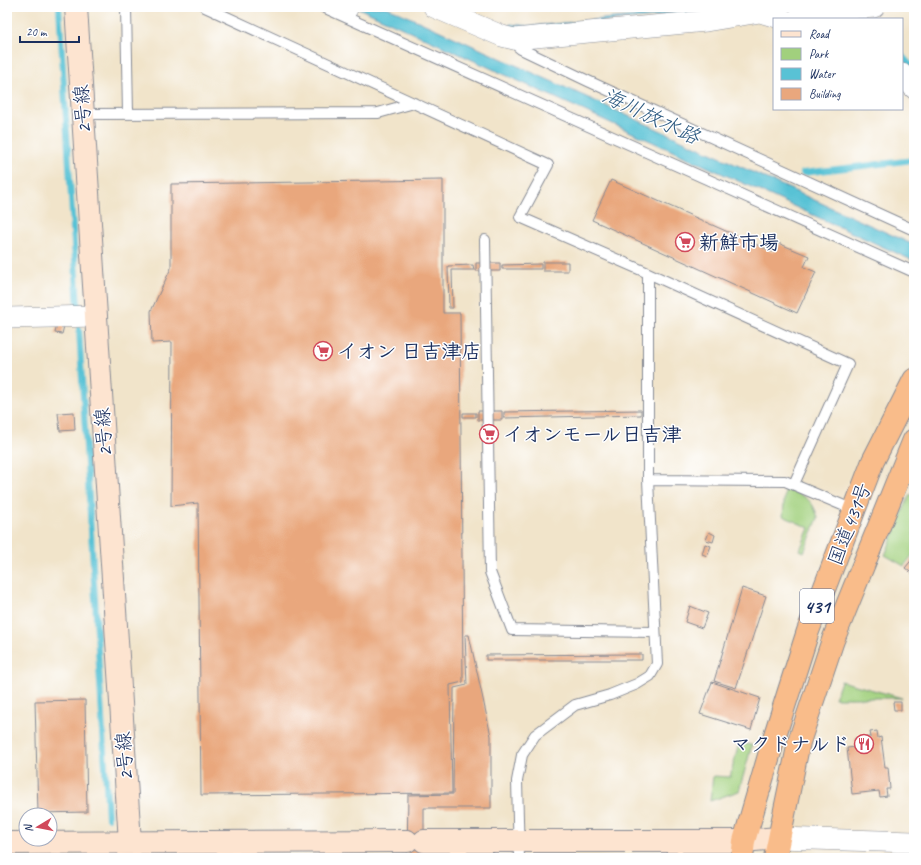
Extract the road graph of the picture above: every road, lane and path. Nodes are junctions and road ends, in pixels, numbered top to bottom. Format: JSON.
{"nodes":[{"id":1,"x":76,"y":7,"type":"edge"},
{"id":2,"x":126,"y":7,"type":"edge"},
{"id":3,"x":205,"y":7,"type":"edge"},
{"id":4,"x":323,"y":7,"type":"edge"},
{"id":5,"x":434,"y":7,"type":"edge"},
{"id":6,"x":874,"y":7,"type":"edge"},
{"id":7,"x":752,"y":9,"type":"edge"},
{"id":8,"x":347,"y":11,"type":"edge"},
{"id":9,"x":780,"y":18,"type":"edge"},
{"id":10,"x":798,"y":18,"type":"edge"},
{"id":11,"x":506,"y":37,"type":"junction"},
{"id":12,"x":903,"y":75,"type":"edge"},
{"id":13,"x":914,"y":88,"type":"edge"},
{"id":14,"x":414,"y":103,"type":"junction"},
{"id":15,"x":83,"y":114,"type":"junction"},
{"id":16,"x":128,"y":114,"type":"junction"},
{"id":17,"x":914,"y":230,"type":"edge"},
{"id":18,"x":485,"y":240,"type":"dead end"},
{"id":19,"x":914,"y":272,"type":"edge"},
{"id":20,"x":648,"y":273,"type":"junction"},
{"id":21,"x":96,"y":316,"type":"junction"},
{"id":22,"x":7,"y":318,"type":"edge"},
{"id":23,"x":914,"y":380,"type":"edge"},
{"id":24,"x":914,"y":440,"type":"edge"},
{"id":25,"x":908,"y":472,"type":"edge"},
{"id":26,"x":648,"y":480,"type":"junction"},
{"id":27,"x":794,"y":484,"type":"junction"},
{"id":28,"x":854,"y":510,"type":"junction"},
{"id":29,"x":656,"y":632,"type":"junction"},
{"id":30,"x":914,"y":842,"type":"edge"},
{"id":31,"x":7,"y":843,"type":"edge"},
{"id":32,"x":777,"y":848,"type":"edge"},
{"id":33,"x":519,"y":849,"type":"edge"},
{"id":34,"x":129,"y":850,"type":"edge"},
{"id":35,"x":743,"y":850,"type":"edge"}],
"edges":[{"from":1,"to":15,"type":"street","name":"2号線"},
{"from":2,"to":16,"type":"lane"},
{"from":3,"to":14,"type":"lane"},
{"from":4,"to":8,"type":"lane"},
{"from":5,"to":11,"type":"street"},
{"from":6,"to":10,"type":"street"},
{"from":7,"to":9,"type":"street"},
{"from":7,"to":11,"type":"street"},
{"from":8,"to":19,"type":"lane"},
{"from":11,"to":17,"type":"lane"},
{"from":12,"to":13,"type":"street"},
{"from":14,"to":16,"type":"lane"},
{"from":14,"to":20,"type":"lane"},
{"from":15,"to":16,"type":"lane"},
{"from":15,"to":21,"type":"street","name":"2号線"},
{"from":18,"to":29,"type":"lane"},
{"from":20,"to":26,"type":"lane"},
{"from":20,"to":27,"type":"lane"},
{"from":21,"to":22,"type":"street"},
{"from":21,"to":34,"type":"street","name":"2号線"},
{"from":23,"to":28,"type":"highway","name":"国道431号","number":"431"},
{"from":24,"to":25,"type":"highway","name":"国道431号","number":"431"},
{"from":25,"to":32,"type":"highway","name":"国道431号","number":"431"},
{"from":26,"to":27,"type":"lane"},
{"from":26,"to":29,"type":"lane"},
{"from":27,"to":28,"type":"lane"},
{"from":28,"to":35,"type":"highway","name":"国道431号","number":"431"},
{"from":29,"to":33,"type":"lane"},
{"from":30,"to":32,"type":"street"},
{"from":31,"to":34,"type":"street"},
{"from":32,"to":35,"type":"street"},
{"from":33,"to":34,"type":"street"},
{"from":33,"to":35,"type":"street"}]}
